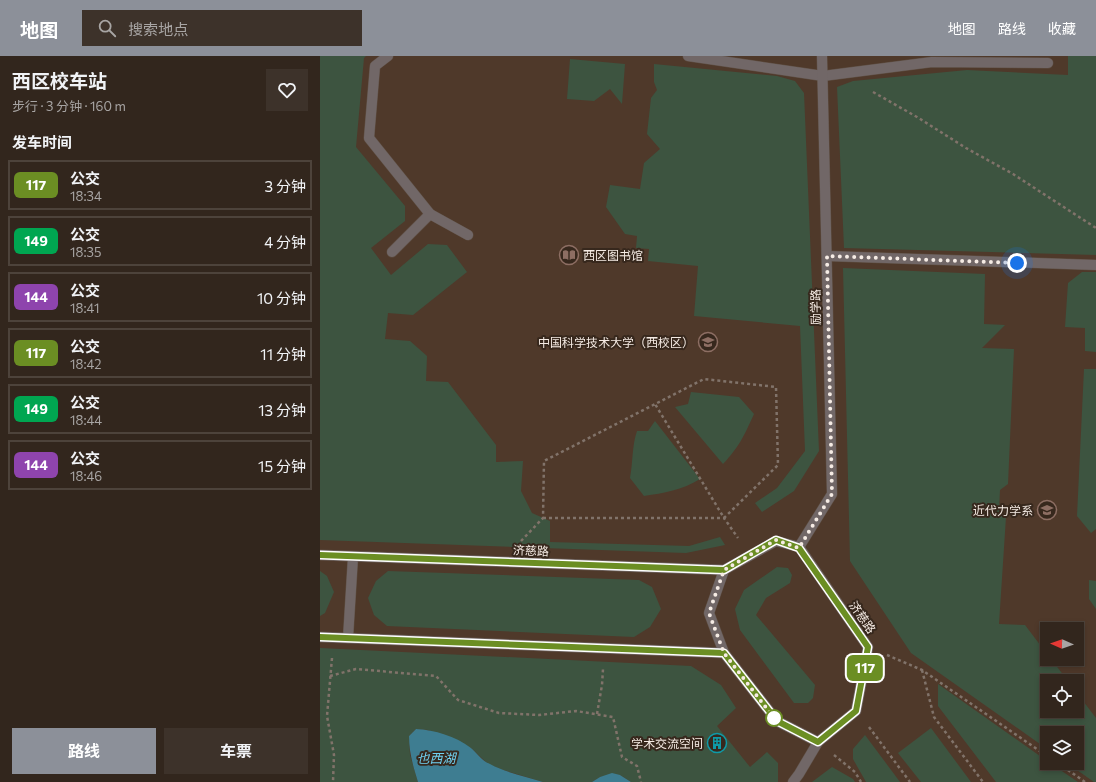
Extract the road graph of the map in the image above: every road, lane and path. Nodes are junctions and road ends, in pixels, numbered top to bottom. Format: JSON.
{"nodes":[{"id":1,"x":388,"y":56,"type":"edge"},
{"id":2,"x":688,"y":56,"type":"edge"},
{"id":3,"x":822,"y":56,"type":"edge"},
{"id":4,"x":1048,"y":63,"type":"dead end"},
{"id":5,"x":823,"y":76,"type":"junction"},
{"id":6,"x":868,"y":91,"type":"dead end"},
{"id":7,"x":430,"y":214,"type":"junction"},
{"id":8,"x":1096,"y":228,"type":"edge"},
{"id":9,"x":468,"y":235,"type":"dead end"},
{"id":10,"x":392,"y":252,"type":"dead end"},
{"id":11,"x":827,"y":256,"type":"junction"},
{"id":12,"x":1096,"y":265,"type":"edge"},
{"id":13,"x":654,"y":404,"type":"junction"},
{"id":14,"x":724,"y":518,"type":"junction"},
{"id":15,"x":799,"y":548,"type":"junction"},
{"id":16,"x":320,"y":555,"type":"edge"},
{"id":17,"x":751,"y":555,"type":"junction"},
{"id":18,"x":353,"y":557,"type":"junction"},
{"id":19,"x":724,"y":570,"type":"junction"},
{"id":20,"x":320,"y":637,"type":"edge"},
{"id":21,"x":334,"y":637,"type":"junction"},
{"id":22,"x":348,"y":638,"type":"junction"},
{"id":23,"x":868,"y":647,"type":"junction"},
{"id":24,"x":604,"y":648,"type":"junction"},
{"id":25,"x":724,"y":653,"type":"junction"},
{"id":26,"x":922,"y":670,"type":"junction"},
{"id":27,"x":330,"y":676,"type":"junction"},
{"id":28,"x":856,"y":711,"type":"junction"},
{"id":29,"x":597,"y":714,"type":"junction"},
{"id":30,"x":818,"y":742,"type":"junction"},
{"id":31,"x":1040,"y":751,"type":"edge"},
{"id":32,"x":1068,"y":770,"type":"edge"},
{"id":33,"x":333,"y":782,"type":"edge"},
{"id":34,"x":641,"y":782,"type":"edge"},
{"id":35,"x":793,"y":782,"type":"edge"},
{"id":36,"x":861,"y":782,"type":"edge"},
{"id":37,"x":910,"y":782,"type":"edge"},
{"id":38,"x":984,"y":782,"type":"edge"},
{"id":39,"x":1085,"y":782,"type":"edge"}],
"edges":[{"from":1,"to":7,"type":"street"},
{"from":2,"to":5,"type":"street"},
{"from":3,"to":5,"type":"street","name":"励学路"},
{"from":4,"to":5,"type":"street"},
{"from":5,"to":11,"type":"street","name":"励学路"},
{"from":6,"to":8,"type":"path"},
{"from":7,"to":9,"type":"street"},
{"from":7,"to":10,"type":"street"},
{"from":11,"to":12,"type":"street"},
{"from":11,"to":15,"type":"street","name":"励学路"},
{"from":13,"to":14,"type":"path"},
{"from":13,"to":14,"type":"path"},
{"from":13,"to":14,"type":"path"},
{"from":14,"to":17,"type":"path"},
{"from":15,"to":17,"type":"street"},
{"from":15,"to":23,"type":"street","name":"济慈路"},
{"from":16,"to":18,"type":"street","name":"济慈路"},
{"from":17,"to":19,"type":"street"},
{"from":18,"to":19,"type":"street","name":"济慈路"},
{"from":18,"to":22,"type":"street"},
{"from":19,"to":25,"type":"street"},
{"from":20,"to":21,"type":"street"},
{"from":21,"to":22,"type":"street"},
{"from":21,"to":27,"type":"path"},
{"from":22,"to":24,"type":"street"},
{"from":23,"to":26,"type":"path"},
{"from":23,"to":28,"type":"street","name":"济慈路"},
{"from":24,"to":25,"type":"street"},
{"from":24,"to":29,"type":"path"},
{"from":25,"to":30,"type":"street"},
{"from":26,"to":31,"type":"path"},
{"from":26,"to":38,"type":"path"},
{"from":27,"to":29,"type":"path"},
{"from":27,"to":33,"type":"path"},
{"from":28,"to":30,"type":"street"},
{"from":28,"to":37,"type":"path"},
{"from":29,"to":34,"type":"path"},
{"from":30,"to":35,"type":"street"},
{"from":30,"to":36,"type":"path"},
{"from":32,"to":39,"type":"path"}]}
